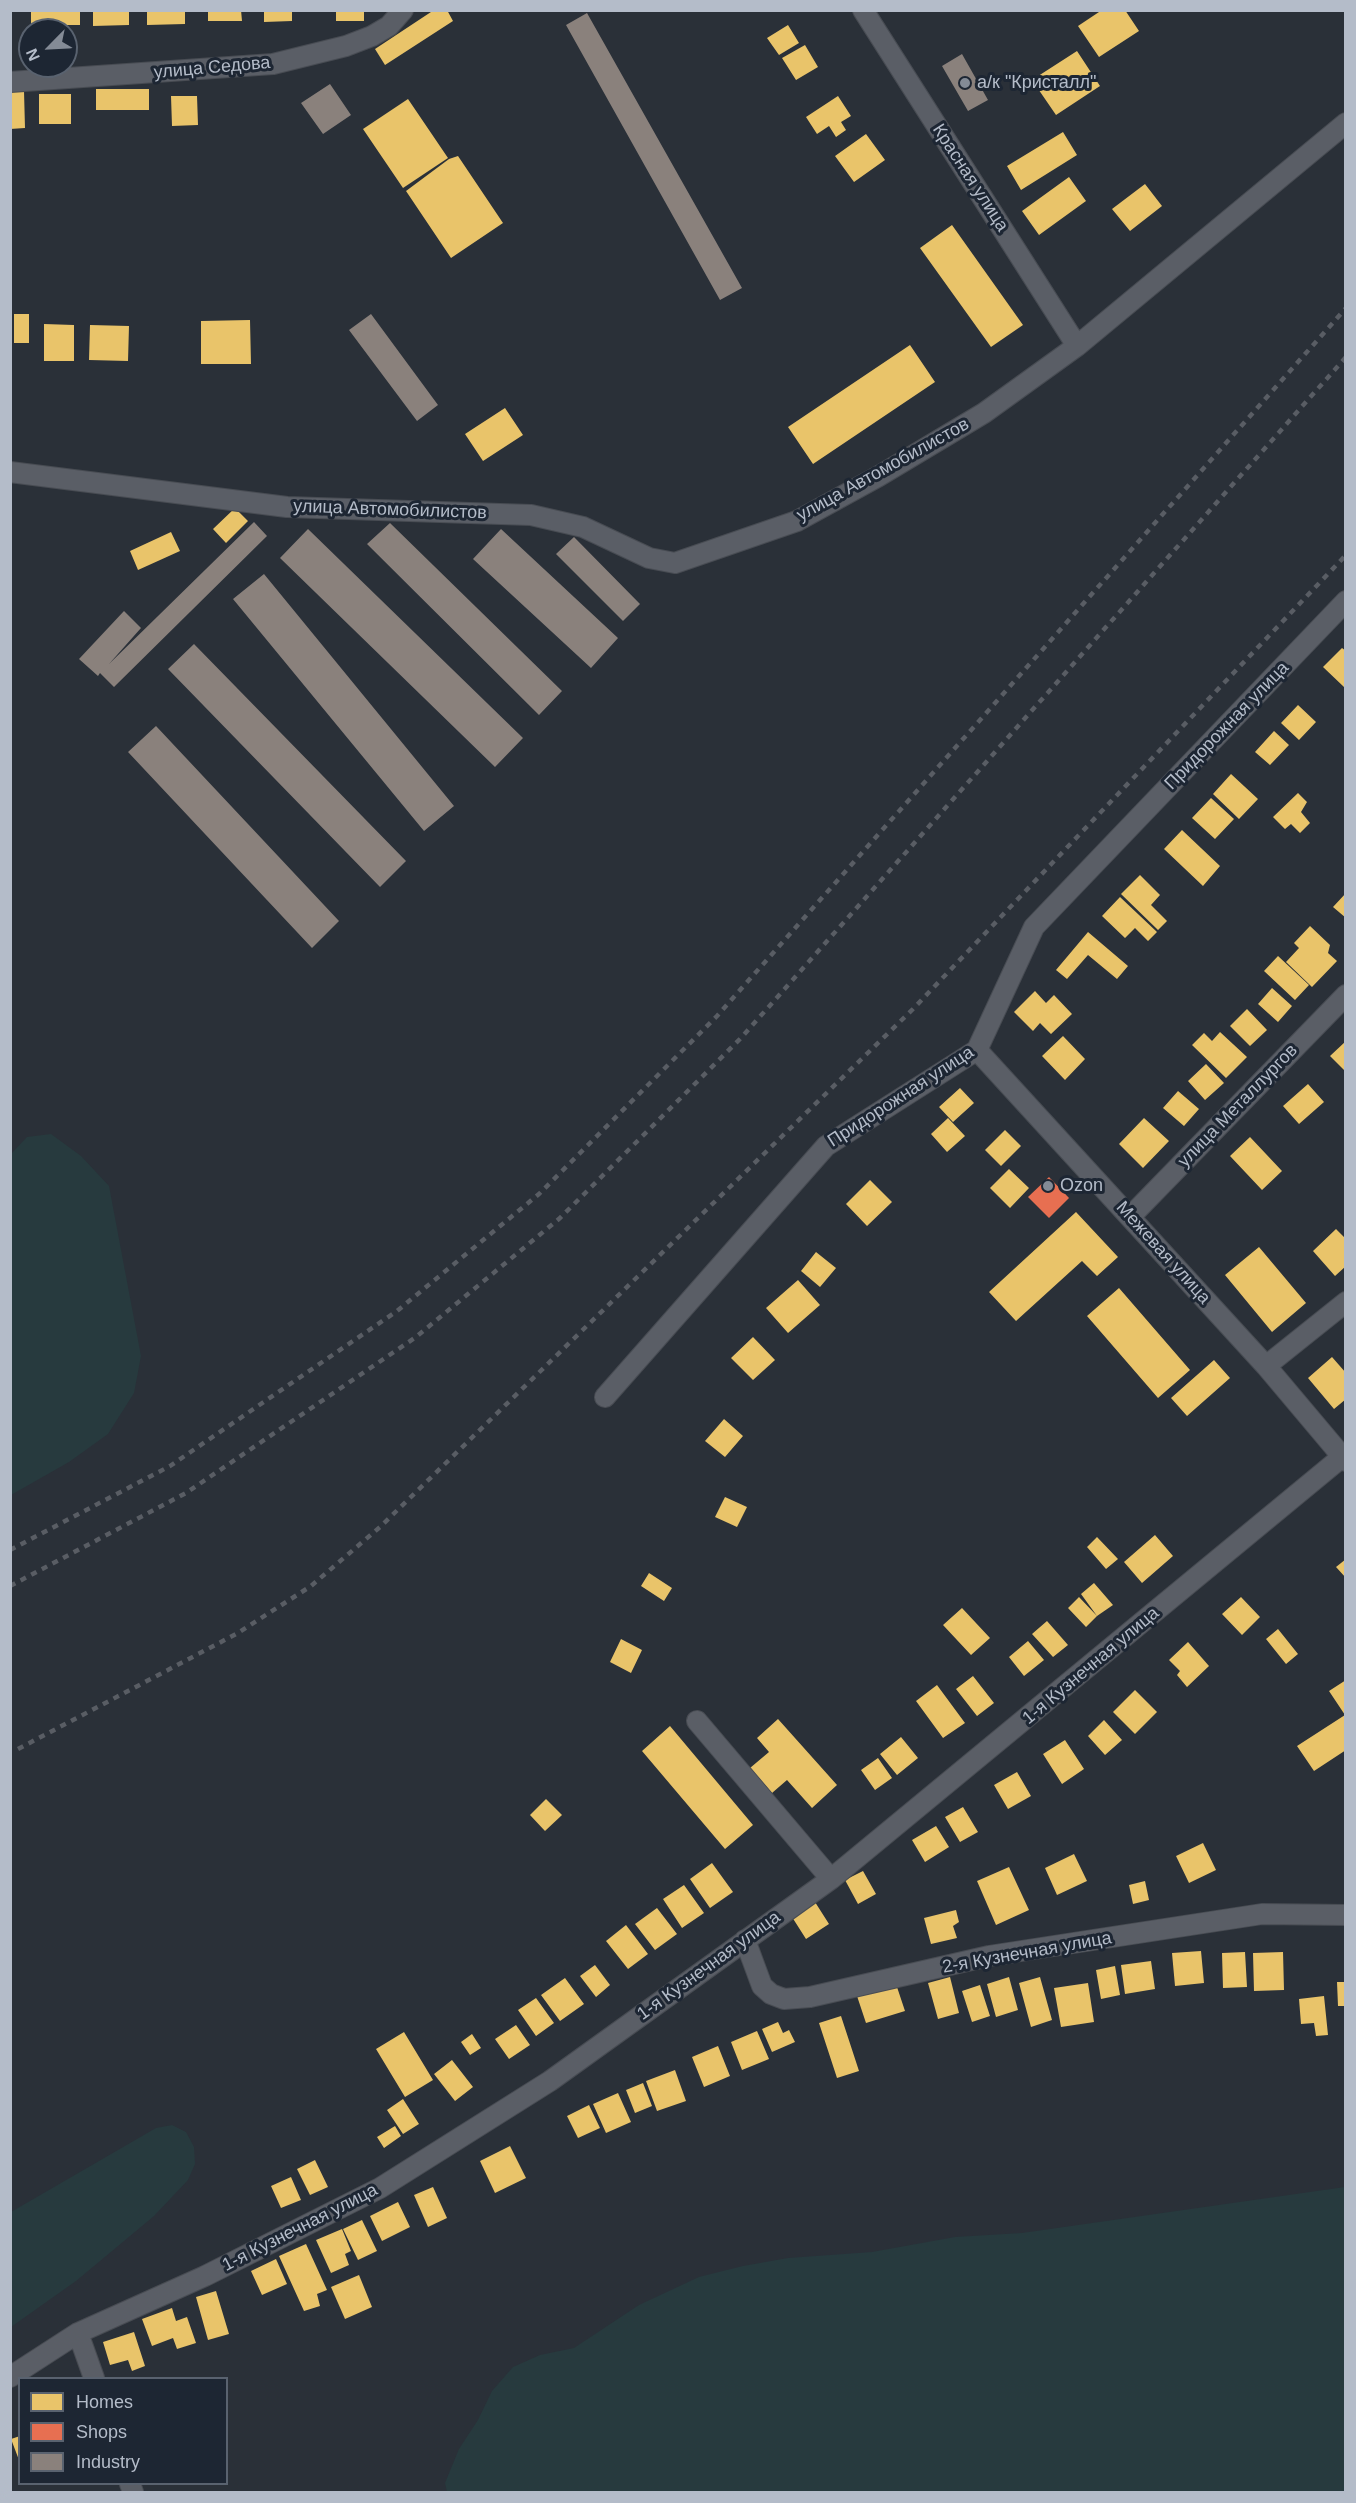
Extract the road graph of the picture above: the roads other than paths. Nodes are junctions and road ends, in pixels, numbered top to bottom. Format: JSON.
{"nodes":[{"id":1,"x":863,"y":10,"type":"edge"},
{"id":2,"x":403,"y":12,"type":"edge"},
{"id":3,"x":10,"y":81,"type":"edge"},
{"id":4,"x":1346,"y":123,"type":"edge"},
{"id":5,"x":1077,"y":346,"type":"junction"},
{"id":6,"x":10,"y":472,"type":"edge"},
{"id":7,"x":1346,"y":602,"type":"edge"},
{"id":8,"x":1338,"y":623,"type":"edge"},
{"id":9,"x":1346,"y":995,"type":"edge"},
{"id":10,"x":977,"y":1050,"type":"junction"},
{"id":11,"x":1130,"y":1217,"type":"junction"},
{"id":12,"x":1346,"y":1302,"type":"edge"},
{"id":13,"x":1266,"y":1366,"type":"junction"},
{"id":14,"x":605,"y":1397,"type":"dead end"},
{"id":15,"x":1344,"y":1459,"type":"edge"},
{"id":16,"x":697,"y":1721,"type":"dead end"},
{"id":17,"x":831,"y":1879,"type":"junction"},
{"id":18,"x":1346,"y":1915,"type":"edge"},
{"id":19,"x":745,"y":1940,"type":"junction"},
{"id":20,"x":78,"y":2333,"type":"junction"},
{"id":21,"x":10,"y":2377,"type":"edge"},
{"id":22,"x":93,"y":2377,"type":"edge"}],
"edges":[{"from":1,"to":5,"type":"street","name":"Красная улица"},
{"from":2,"to":3,"type":"street","name":"улица Седова"},
{"from":4,"to":5,"type":"street","name":"улица Автомобилистов"},
{"from":5,"to":6,"type":"street","name":"улица Автомобилистов"},
{"from":7,"to":8,"type":"street","name":"Придорожная улица"},
{"from":8,"to":10,"type":"street","name":"Придорожная улица"},
{"from":9,"to":11,"type":"street","name":"улица Металлургов"},
{"from":10,"to":11,"type":"street","name":"Межевая улица"},
{"from":10,"to":14,"type":"street","name":"Придорожная улица"},
{"from":11,"to":13,"type":"street","name":"Межевая улица"},
{"from":12,"to":13,"type":"street"},
{"from":13,"to":15,"type":"street","name":"Межевая улица"},
{"from":15,"to":17,"type":"street","name":"1-я Кузнечная улица"},
{"from":16,"to":17,"type":"street"},
{"from":17,"to":19,"type":"street","name":"1-я Кузнечная улица"},
{"from":18,"to":19,"type":"street","name":"2-я Кузнечная улица"},
{"from":19,"to":20,"type":"street","name":"1-я Кузнечная улица"},
{"from":20,"to":21,"type":"street","name":"1-я Кузнечная улица"},
{"from":20,"to":22,"type":"street"}]}
